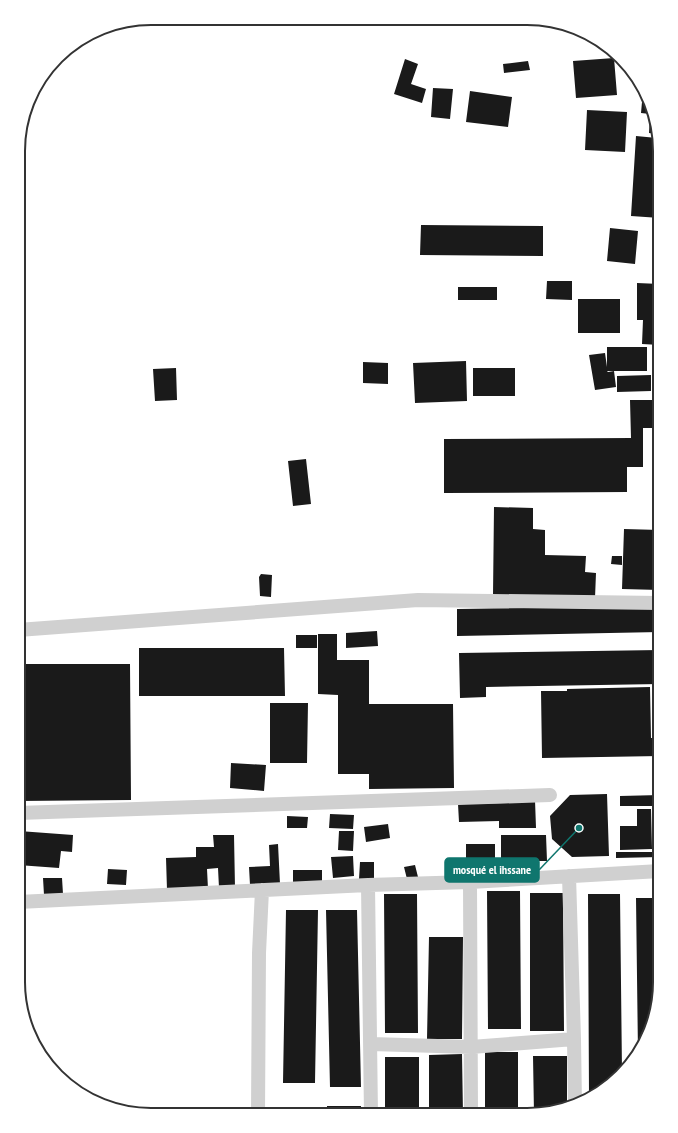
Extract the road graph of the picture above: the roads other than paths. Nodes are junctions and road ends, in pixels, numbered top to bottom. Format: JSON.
{"nodes":[{"id":1,"x":653,"y":604,"type":"edge"},
{"id":2,"x":25,"y":629,"type":"edge"},
{"id":3,"x":550,"y":795,"type":"dead end"},
{"id":4,"x":25,"y":813,"type":"edge"},
{"id":5,"x":653,"y":871,"type":"edge"},
{"id":6,"x":569,"y":876,"type":"junction"},
{"id":7,"x":470,"y":882,"type":"junction"},
{"id":8,"x":368,"y":885,"type":"junction"},
{"id":9,"x":262,"y":890,"type":"junction"},
{"id":10,"x":25,"y":902,"type":"edge"},
{"id":11,"x":574,"y":1039,"type":"junction"},
{"id":12,"x":371,"y":1044,"type":"junction"},
{"id":13,"x":471,"y":1047,"type":"junction"},
{"id":14,"x":575,"y":1098,"type":"edge"},
{"id":15,"x":258,"y":1108,"type":"edge"},
{"id":16,"x":371,"y":1108,"type":"edge"},
{"id":17,"x":471,"y":1108,"type":"edge"}],
"edges":[{"from":1,"to":2,"type":"street"},
{"from":3,"to":4,"type":"street"},
{"from":5,"to":6,"type":"street"},
{"from":6,"to":7,"type":"street"},
{"from":6,"to":11,"type":"street"},
{"from":7,"to":8,"type":"street"},
{"from":7,"to":13,"type":"street"},
{"from":8,"to":9,"type":"street"},
{"from":8,"to":12,"type":"street"},
{"from":9,"to":10,"type":"street"},
{"from":9,"to":15,"type":"street"},
{"from":11,"to":13,"type":"street"},
{"from":11,"to":14,"type":"street"},
{"from":12,"to":13,"type":"street"},
{"from":12,"to":16,"type":"street"},
{"from":13,"to":17,"type":"street"}]}
